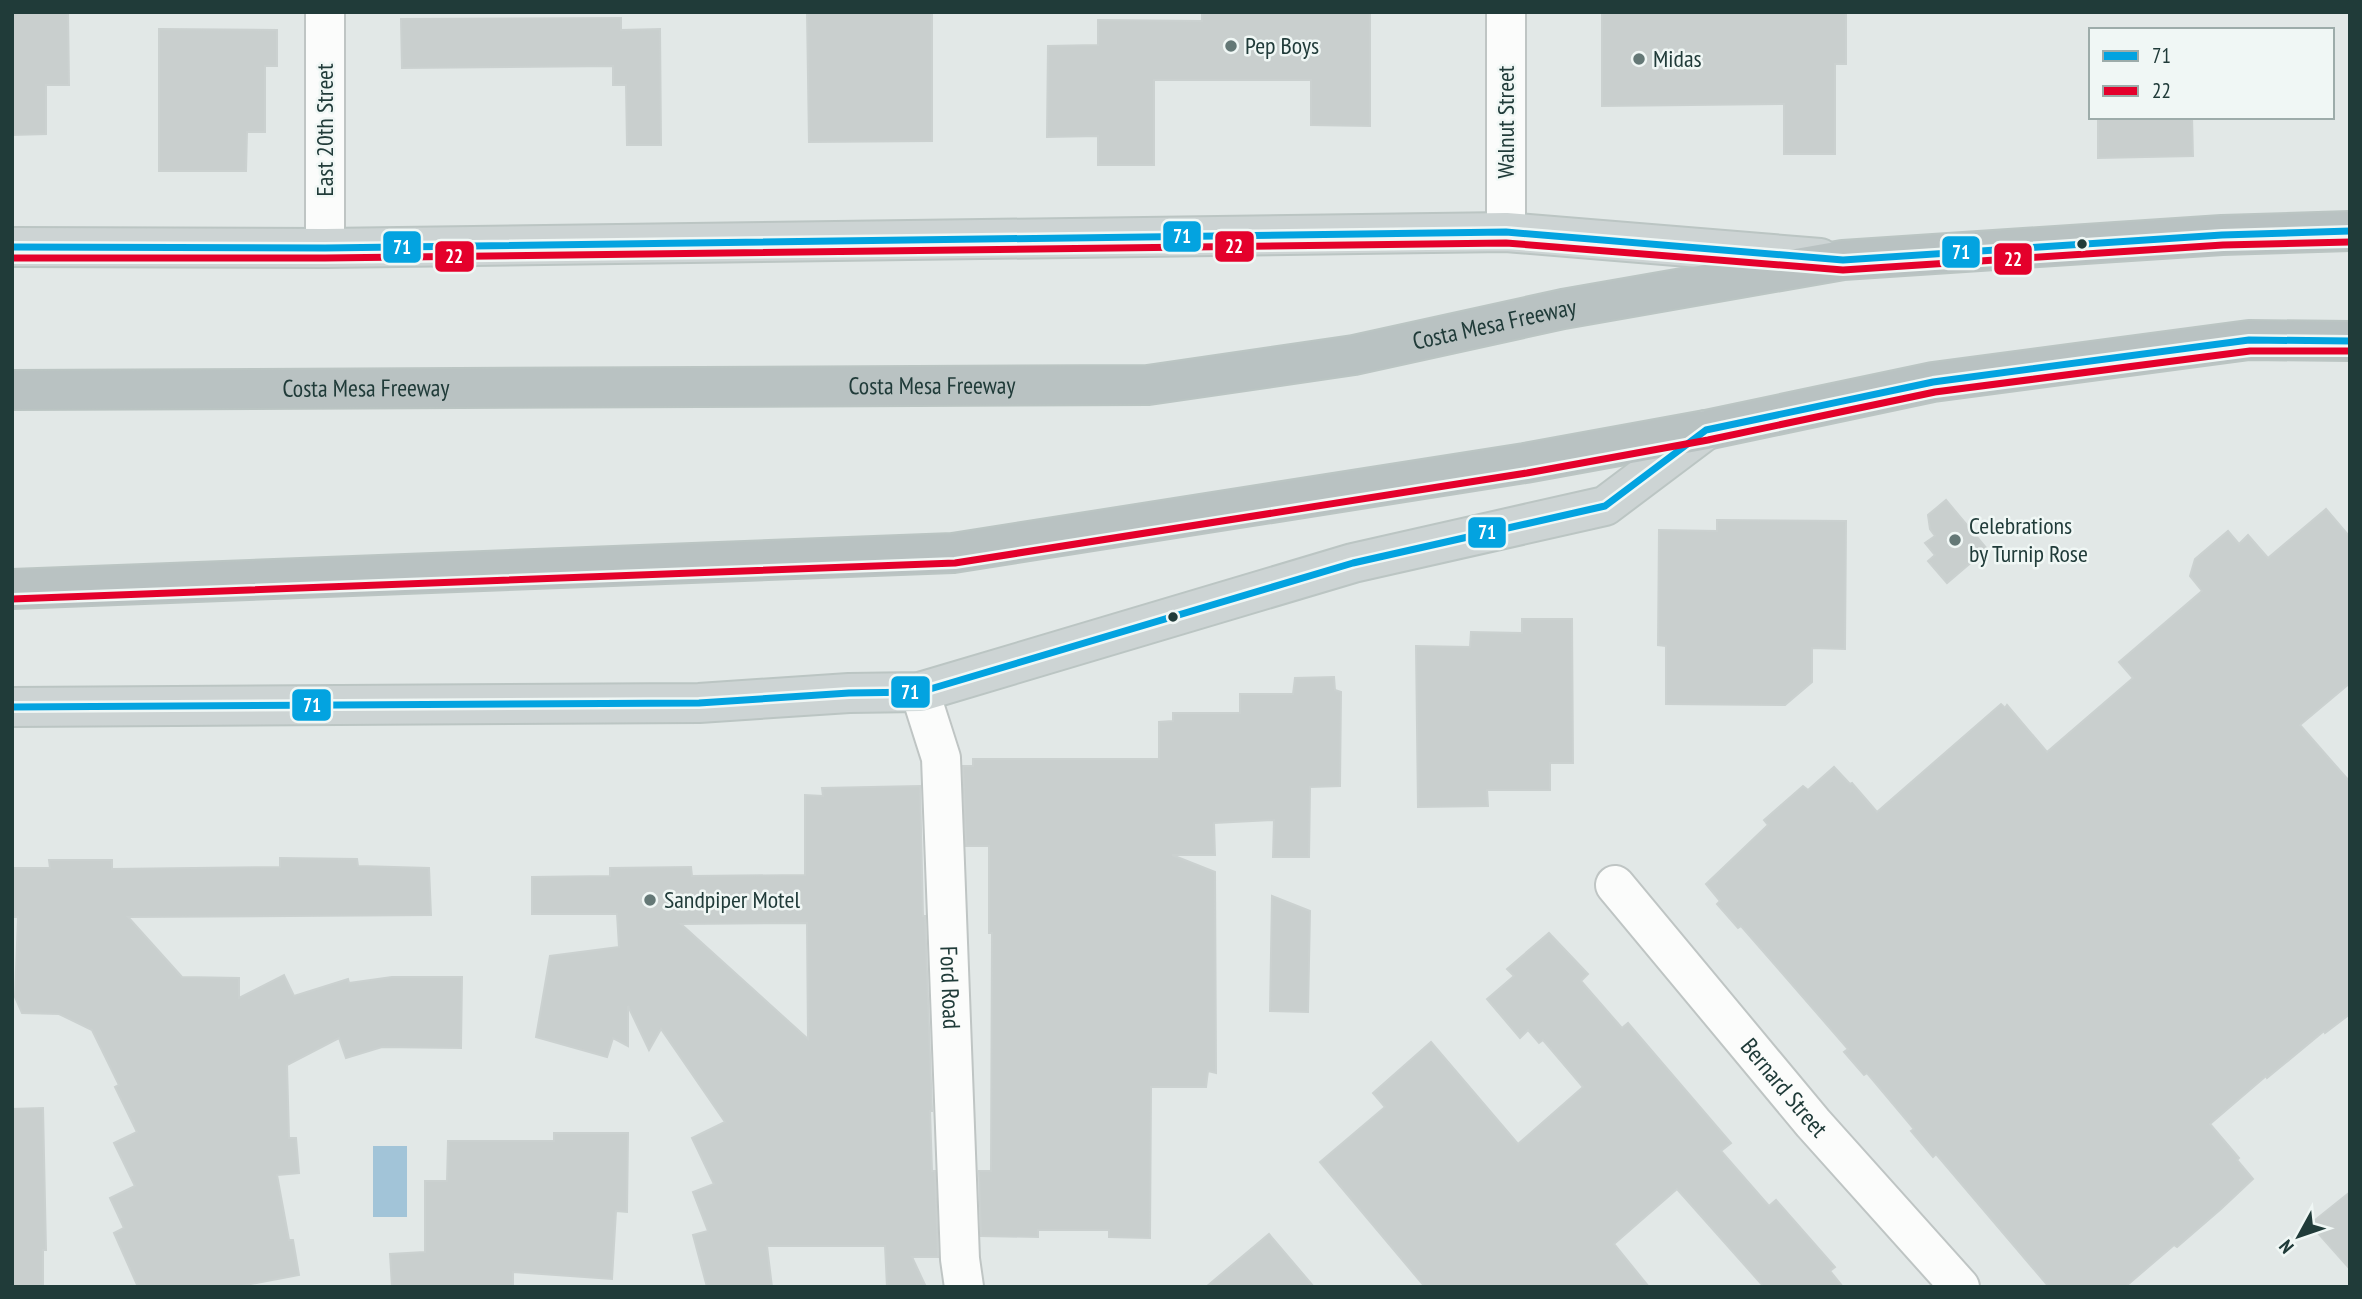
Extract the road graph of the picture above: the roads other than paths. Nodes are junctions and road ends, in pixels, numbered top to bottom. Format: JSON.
{"nodes":[{"id":1,"x":325,"y":12,"type":"edge"},
{"id":2,"x":1506,"y":12,"type":"edge"},
{"id":3,"x":2350,"y":231,"type":"edge"},
{"id":4,"x":1506,"y":232,"type":"junction"},
{"id":5,"x":12,"y":247,"type":"edge"},
{"id":6,"x":326,"y":248,"type":"junction"},
{"id":7,"x":1843,"y":260,"type":"junction"},
{"id":8,"x":2350,"y":341,"type":"edge"},
{"id":9,"x":12,"y":390,"type":"edge"},
{"id":10,"x":1706,"y":430,"type":"junction"},
{"id":11,"x":12,"y":589,"type":"edge"},
{"id":12,"x":920,"y":692,"type":"junction"},
{"id":13,"x":12,"y":707,"type":"edge"},
{"id":14,"x":1615,"y":885,"type":"dead end"},
{"id":15,"x":964,"y":1287,"type":"edge"},
{"id":16,"x":1960,"y":1287,"type":"edge"}],
"edges":[{"from":1,"to":6,"type":"street","name":"East 20th Street"},
{"from":2,"to":4,"type":"street","name":"Walnut Street"},
{"from":3,"to":7,"type":"highway","name":"Costa Mesa Freeway"},
{"from":4,"to":6,"type":"main road"},
{"from":4,"to":7,"type":"main road"},
{"from":5,"to":6,"type":"main road"},
{"from":7,"to":9,"type":"highway","name":"Costa Mesa Freeway"},
{"from":8,"to":10,"type":"highway"},
{"from":10,"to":11,"type":"highway"},
{"from":10,"to":12,"type":"main road"},
{"from":12,"to":13,"type":"main road"},
{"from":12,"to":15,"type":"street","name":"Ford Road"},
{"from":14,"to":16,"type":"street","name":"Bernard Street"}]}
